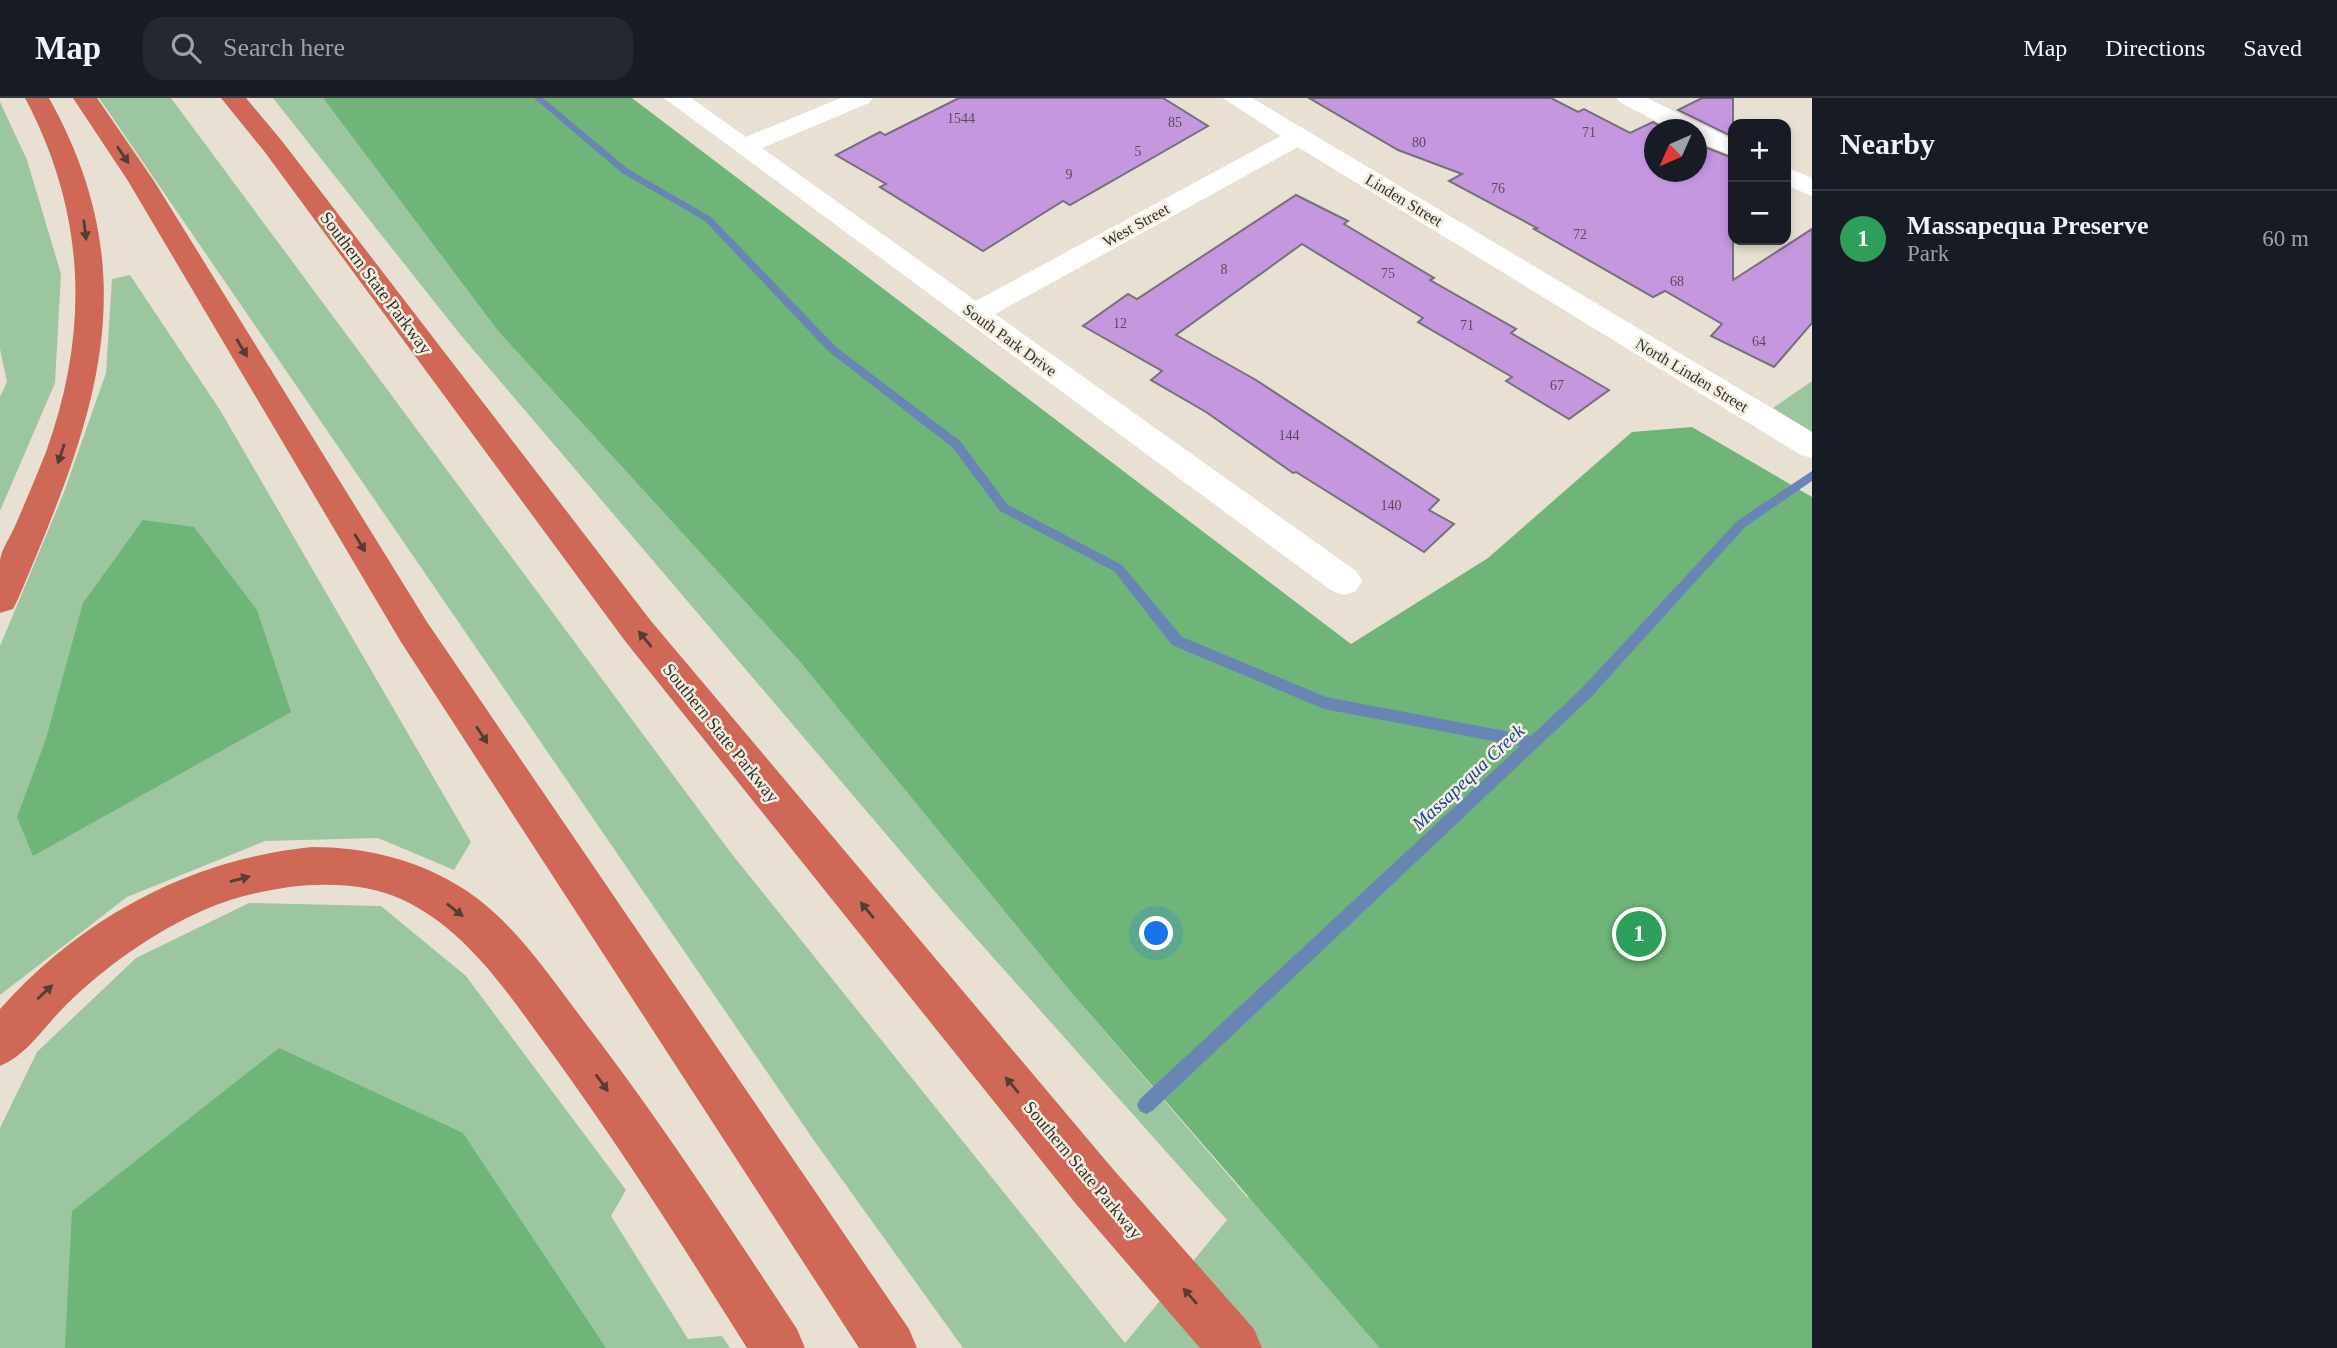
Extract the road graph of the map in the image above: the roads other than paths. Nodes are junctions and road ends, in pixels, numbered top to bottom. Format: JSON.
{"nodes":[{"id":1,"x":37,"y":98,"type":"edge"},
{"id":2,"x":85,"y":98,"type":"edge"},
{"id":3,"x":233,"y":98,"type":"edge"},
{"id":4,"x":676,"y":98,"type":"edge"},
{"id":5,"x":861,"y":98,"type":"edge"},
{"id":6,"x":1235,"y":98,"type":"edge"},
{"id":7,"x":1629,"y":98,"type":"edge"},
{"id":8,"x":1672,"y":119,"type":"edge"},
{"id":9,"x":1707,"y":136,"type":"edge"},
{"id":10,"x":1298,"y":137,"type":"junction"},
{"id":11,"x":1728,"y":146,"type":"edge"},
{"id":12,"x":744,"y":148,"type":"junction"},
{"id":13,"x":1791,"y":178,"type":"edge"},
{"id":14,"x":1812,"y":188,"type":"edge"},
{"id":15,"x":1572,"y":302,"type":"joint"},
{"id":16,"x":974,"y":314,"type":"junction"},
{"id":17,"x":1808,"y":445,"type":"edge"},
{"id":18,"x":1344,"y":581,"type":"dead end"},
{"id":19,"x":0,"y":599,"type":"edge"},
{"id":20,"x":0,"y":1043,"type":"edge"},
{"id":21,"x":778,"y":1348,"type":"edge"},
{"id":22,"x":890,"y":1348,"type":"edge"},
{"id":23,"x":1235,"y":1348,"type":"edge"}],
"edges":[{"from":1,"to":19,"type":"highway","one_way":true},
{"from":2,"to":22,"type":"highway","one_way":true},
{"from":23,"to":3,"type":"highway","name":"Southern State Parkway","one_way":true},
{"from":4,"to":12,"type":"street","name":"South Park Drive"},
{"from":5,"to":12,"type":"street"},
{"from":6,"to":10,"type":"street","name":"Linden Street"},
{"from":7,"to":8,"type":"street"},
{"from":9,"to":11,"type":"street"},
{"from":10,"to":15,"type":"street","name":"Linden Street"},
{"from":10,"to":16,"type":"street","name":"West Street"},
{"from":12,"to":16,"type":"street","name":"South Park Drive"},
{"from":13,"to":14,"type":"street"},
{"from":15,"to":17,"type":"street","name":"North Linden Street"},
{"from":16,"to":18,"type":"street","name":"South Park Drive"},
{"from":20,"to":21,"type":"highway","one_way":true}]}
